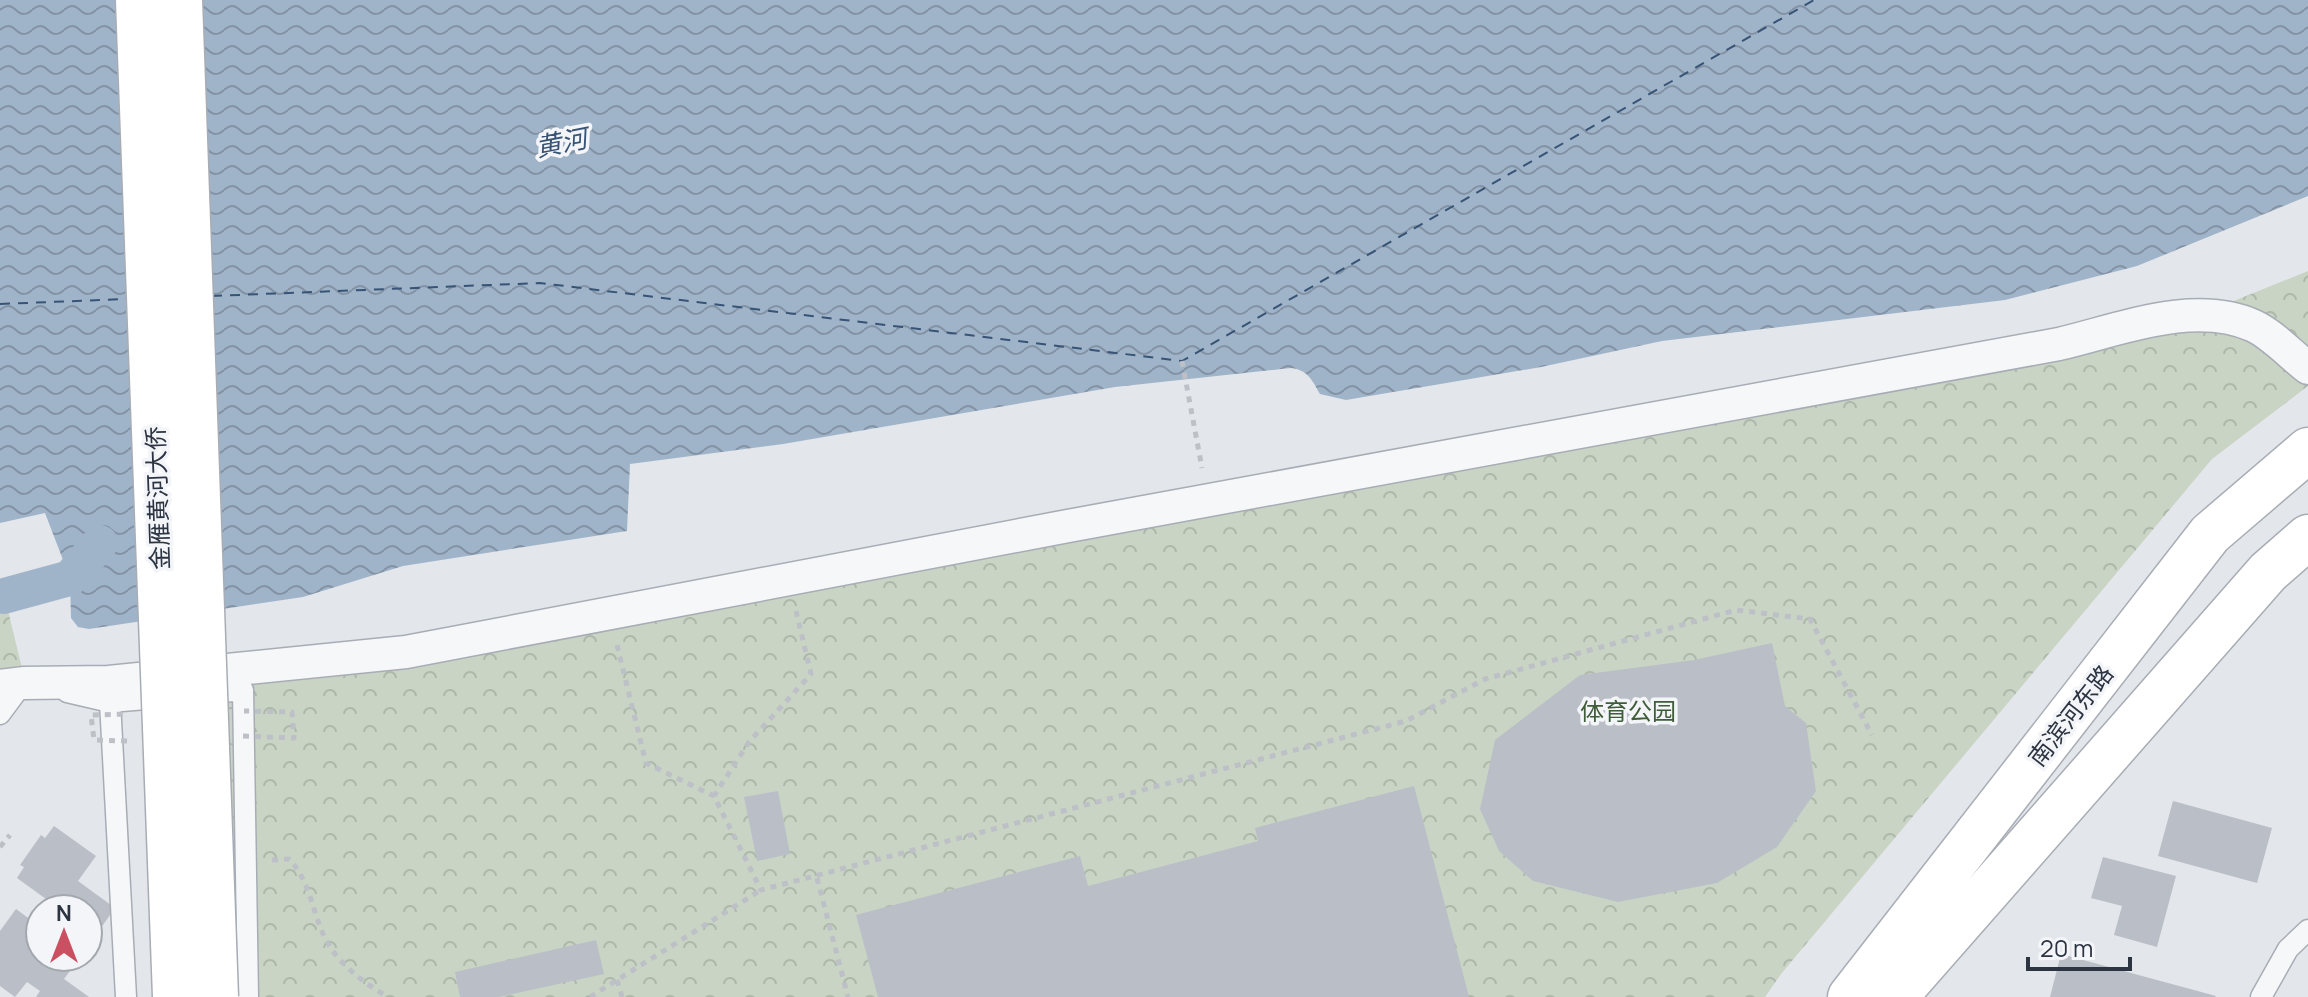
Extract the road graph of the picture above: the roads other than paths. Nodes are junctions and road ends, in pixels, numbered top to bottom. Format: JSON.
{"nodes":[{"id":1,"x":138,"y":0,"type":"edge"},
{"id":2,"x":180,"y":0,"type":"edge"},
{"id":3,"x":2308,"y":368,"type":"edge"},
{"id":4,"x":2308,"y":450,"type":"edge"},
{"id":5,"x":2308,"y":537,"type":"edge"},
{"id":6,"x":12,"y":685,"type":"edge"},
{"id":7,"x":110,"y":702,"type":"junction"},
{"id":8,"x":0,"y":714,"type":"edge"},
{"id":9,"x":2308,"y":930,"type":"edge"},
{"id":10,"x":126,"y":997,"type":"edge"},
{"id":11,"x":175,"y":997,"type":"edge"},
{"id":12,"x":216,"y":997,"type":"edge"},
{"id":13,"x":248,"y":997,"type":"edge"},
{"id":14,"x":1850,"y":997,"type":"edge"},
{"id":15,"x":1895,"y":997,"type":"edge"},
{"id":16,"x":2261,"y":997,"type":"edge"}],
"edges":[{"from":1,"to":11,"type":"main road","name":"金雁黄河大侨","bridge":true},
{"from":2,"to":12,"type":"main road","name":"金雁黄河大侨","bridge":true},
{"from":3,"to":6,"type":"street"},
{"from":4,"to":14,"type":"main road","name":"南滨河东路"},
{"from":5,"to":15,"type":"main road"},
{"from":6,"to":7,"type":"lane"},
{"from":6,"to":8,"type":"lane"},
{"from":7,"to":10,"type":"lane"},
{"from":7,"to":13,"type":"lane"},
{"from":9,"to":16,"type":"lane"}]}
